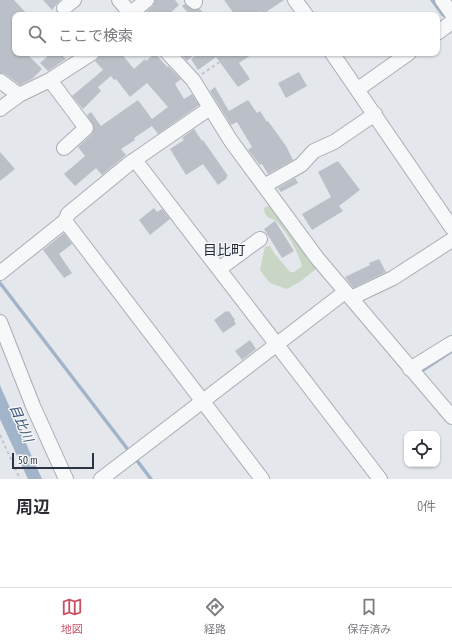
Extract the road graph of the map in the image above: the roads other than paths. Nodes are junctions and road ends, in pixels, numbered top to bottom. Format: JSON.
{"nodes":[{"id":1,"x":119,"y":0,"type":"edge"},
{"id":2,"x":147,"y":0,"type":"edge"},
{"id":3,"x":442,"y":0,"type":"edge"},
{"id":4,"x":130,"y":12,"type":"edge"},
{"id":5,"x":134,"y":12,"type":"edge"},
{"id":6,"x":452,"y":14,"type":"edge"},
{"id":7,"x":452,"y":22,"type":"edge"},
{"id":8,"x":440,"y":31,"type":"edge"},
{"id":9,"x":83,"y":56,"type":"edge"},
{"id":10,"x":171,"y":56,"type":"edge"},
{"id":11,"x":334,"y":56,"type":"edge"},
{"id":12,"x":405,"y":56,"type":"edge"},
{"id":13,"x":50,"y":80,"type":"junction"},
{"id":14,"x":0,"y":81,"type":"edge"},
{"id":15,"x":358,"y":89,"type":"junction"},
{"id":16,"x":20,"y":95,"type":"junction"},
{"id":17,"x":210,"y":108,"type":"junction"},
{"id":18,"x":0,"y":109,"type":"edge"},
{"id":19,"x":375,"y":114,"type":"junction"},
{"id":20,"x":64,"y":148,"type":"dead end"},
{"id":21,"x":135,"y":160,"type":"junction"},
{"id":22,"x":264,"y":186,"type":"junction"},
{"id":23,"x":65,"y":221,"type":"junction"},
{"id":24,"x":452,"y":228,"type":"edge"},
{"id":25,"x":260,"y":239,"type":"dead end"},
{"id":26,"x":452,"y":240,"type":"edge"},
{"id":27,"x":219,"y":268,"type":"junction"},
{"id":28,"x":0,"y":273,"type":"edge"},
{"id":29,"x":348,"y":295,"type":"junction"},
{"id":30,"x":0,"y":322,"type":"edge"},
{"id":31,"x":452,"y":343,"type":"edge"},
{"id":32,"x":277,"y":344,"type":"junction"},
{"id":33,"x":410,"y":369,"type":"junction"},
{"id":34,"x":202,"y":401,"type":"junction"},
{"id":35,"x":452,"y":417,"type":"edge"},
{"id":36,"x":66,"y":479,"type":"edge"},
{"id":37,"x":101,"y":479,"type":"edge"},
{"id":38,"x":262,"y":479,"type":"edge"},
{"id":39,"x":380,"y":479,"type":"edge"}],
"edges":[{"from":1,"to":4,"type":"street"},
{"from":2,"to":5,"type":"street"},
{"from":3,"to":6,"type":"street"},
{"from":7,"to":8,"type":"street"},
{"from":9,"to":13,"type":"street"},
{"from":10,"to":17,"type":"street"},
{"from":11,"to":15,"type":"street"},
{"from":12,"to":15,"type":"street"},
{"from":13,"to":16,"type":"street"},
{"from":13,"to":20,"type":"street"},
{"from":14,"to":16,"type":"street"},
{"from":15,"to":19,"type":"street"},
{"from":16,"to":18,"type":"street"},
{"from":17,"to":21,"type":"street"},
{"from":17,"to":22,"type":"street"},
{"from":19,"to":22,"type":"street"},
{"from":19,"to":24,"type":"street"},
{"from":21,"to":23,"type":"street"},
{"from":21,"to":27,"type":"street"},
{"from":22,"to":29,"type":"street"},
{"from":23,"to":28,"type":"street"},
{"from":23,"to":34,"type":"street"},
{"from":25,"to":27,"type":"street"},
{"from":26,"to":29,"type":"street"},
{"from":27,"to":32,"type":"street"},
{"from":29,"to":32,"type":"street"},
{"from":29,"to":33,"type":"street"},
{"from":30,"to":36,"type":"street"},
{"from":31,"to":33,"type":"street"},
{"from":32,"to":34,"type":"street"},
{"from":32,"to":39,"type":"street"},
{"from":33,"to":35,"type":"street"},
{"from":34,"to":37,"type":"street"},
{"from":34,"to":38,"type":"street"}]}
